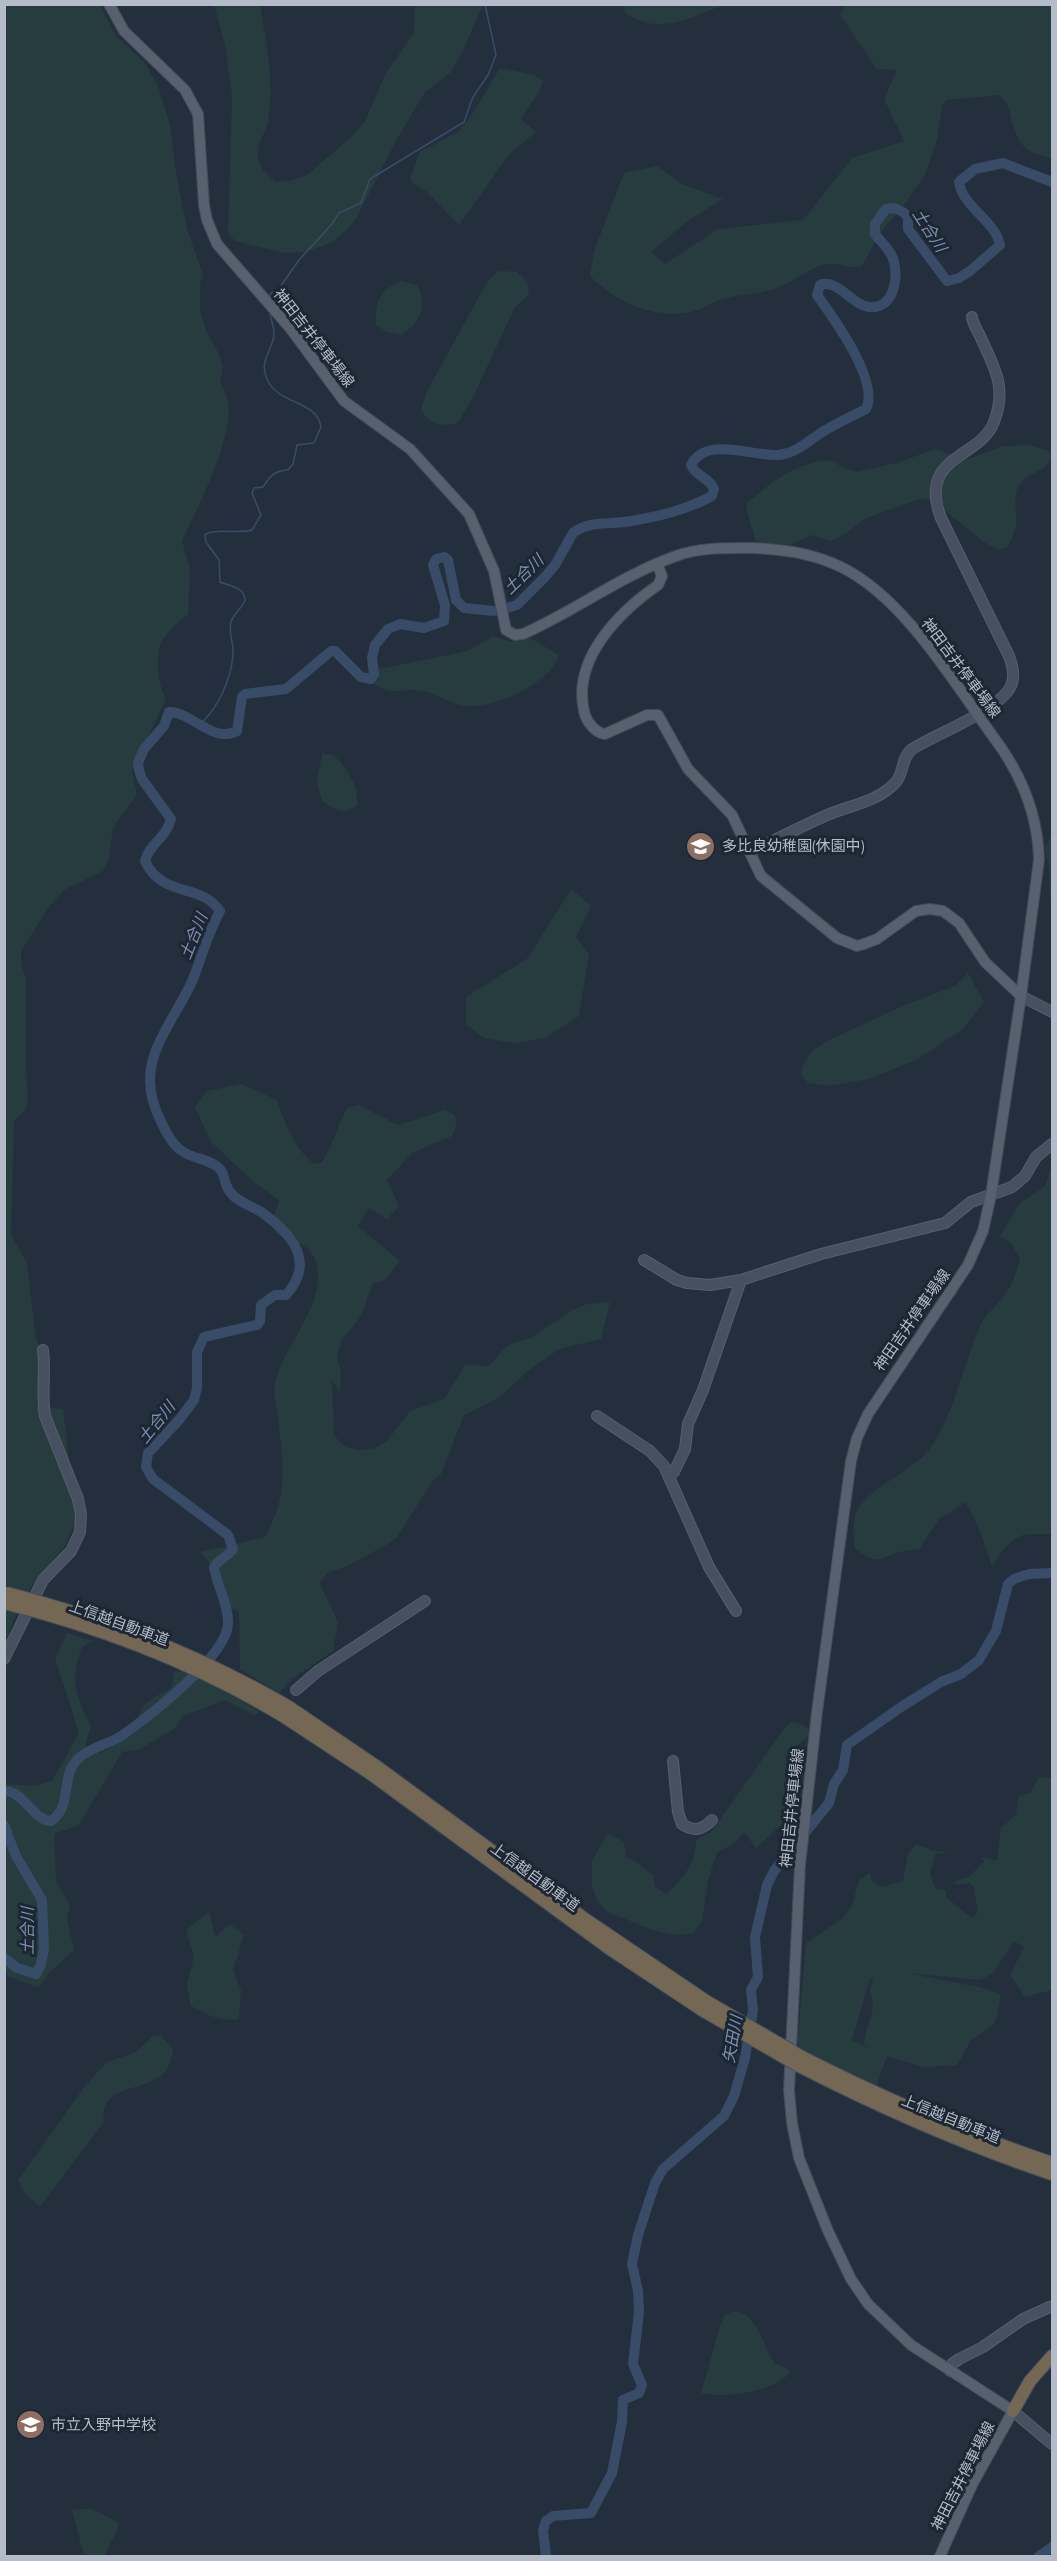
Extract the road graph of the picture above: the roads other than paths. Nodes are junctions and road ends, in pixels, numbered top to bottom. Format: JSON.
{"nodes":[{"id":1,"x":108,"y":4,"type":"edge"},
{"id":2,"x":972,"y":317,"type":"dead end"},
{"id":3,"x":657,"y":564,"type":"junction"},
{"id":4,"x":977,"y":714,"type":"junction"},
{"id":5,"x":750,"y":852,"type":"junction"},
{"id":6,"x":1021,"y":996,"type":"junction"},
{"id":7,"x":1053,"y":1012,"type":"edge"},
{"id":8,"x":1053,"y":1144,"type":"edge"},
{"id":9,"x":992,"y":1195,"type":"junction"},
{"id":10,"x":644,"y":1260,"type":"dead end"},
{"id":11,"x":741,"y":1280,"type":"junction"},
{"id":12,"x":43,"y":1350,"type":"dead end"},
{"id":13,"x":597,"y":1416,"type":"dead end"},
{"id":14,"x":670,"y":1475,"type":"junction"},
{"id":15,"x":5,"y":1596,"type":"edge"},
{"id":16,"x":425,"y":1601,"type":"dead end"},
{"id":17,"x":736,"y":1611,"type":"dead end"},
{"id":18,"x":4,"y":1659,"type":"edge"},
{"id":19,"x":296,"y":1689,"type":"dead end"},
{"id":20,"x":673,"y":1761,"type":"dead end"},
{"id":21,"x":712,"y":1820,"type":"dead end"},
{"id":22,"x":800,"y":2061,"type":"junction"},
{"id":23,"x":946,"y":2125,"type":"junction"},
{"id":24,"x":1053,"y":2157,"type":"edge"},
{"id":25,"x":1053,"y":2163,"type":"edge"},
{"id":26,"x":1053,"y":2176,"type":"edge"},
{"id":27,"x":1053,"y":2306,"type":"edge"},
{"id":28,"x":1053,"y":2358,"type":"edge"},
{"id":29,"x":950,"y":2371,"type":"junction"},
{"id":30,"x":1013,"y":2411,"type":"junction"},
{"id":31,"x":1053,"y":2444,"type":"edge"},
{"id":32,"x":940,"y":2556,"type":"edge"}],
"edges":[{"from":1,"to":3,"type":"main road","name":"神田吉井停車場線"},
{"from":2,"to":4,"type":"street"},
{"from":3,"to":4,"type":"main road","name":"神田吉井停車場線"},
{"from":3,"to":5,"type":"main road"},
{"from":4,"to":5,"type":"street"},
{"from":4,"to":6,"type":"main road","name":"神田吉井停車場線"},
{"from":5,"to":6,"type":"main road"},
{"from":6,"to":7,"type":"street"},
{"from":6,"to":9,"type":"main road","name":"神田吉井停車場線"},
{"from":8,"to":9,"type":"street"},
{"from":9,"to":11,"type":"street"},
{"from":9,"to":29,"type":"main road","name":"神田吉井停車場線"},
{"from":10,"to":11,"type":"street"},
{"from":11,"to":14,"type":"street"},
{"from":12,"to":18,"type":"street"},
{"from":13,"to":14,"type":"street"},
{"from":14,"to":17,"type":"street"},
{"from":15,"to":22,"type":"highway","name":"上信越自動車道","bridge":true},
{"from":16,"to":19,"type":"street"},
{"from":20,"to":21,"type":"street"},
{"from":22,"to":23,"type":"highway","name":"上信越自動車道"},
{"from":22,"to":26,"type":"highway","name":"上信越自動車道"},
{"from":23,"to":24,"type":"highway"},
{"from":23,"to":25,"type":"highway","name":"上信越自動車道"},
{"from":27,"to":29,"type":"street"},
{"from":28,"to":30,"type":"highway"},
{"from":29,"to":30,"type":"main road","name":"神田吉井停車場線"},
{"from":30,"to":31,"type":"street"},
{"from":30,"to":32,"type":"main road","name":"神田吉井停車場線"}]}
